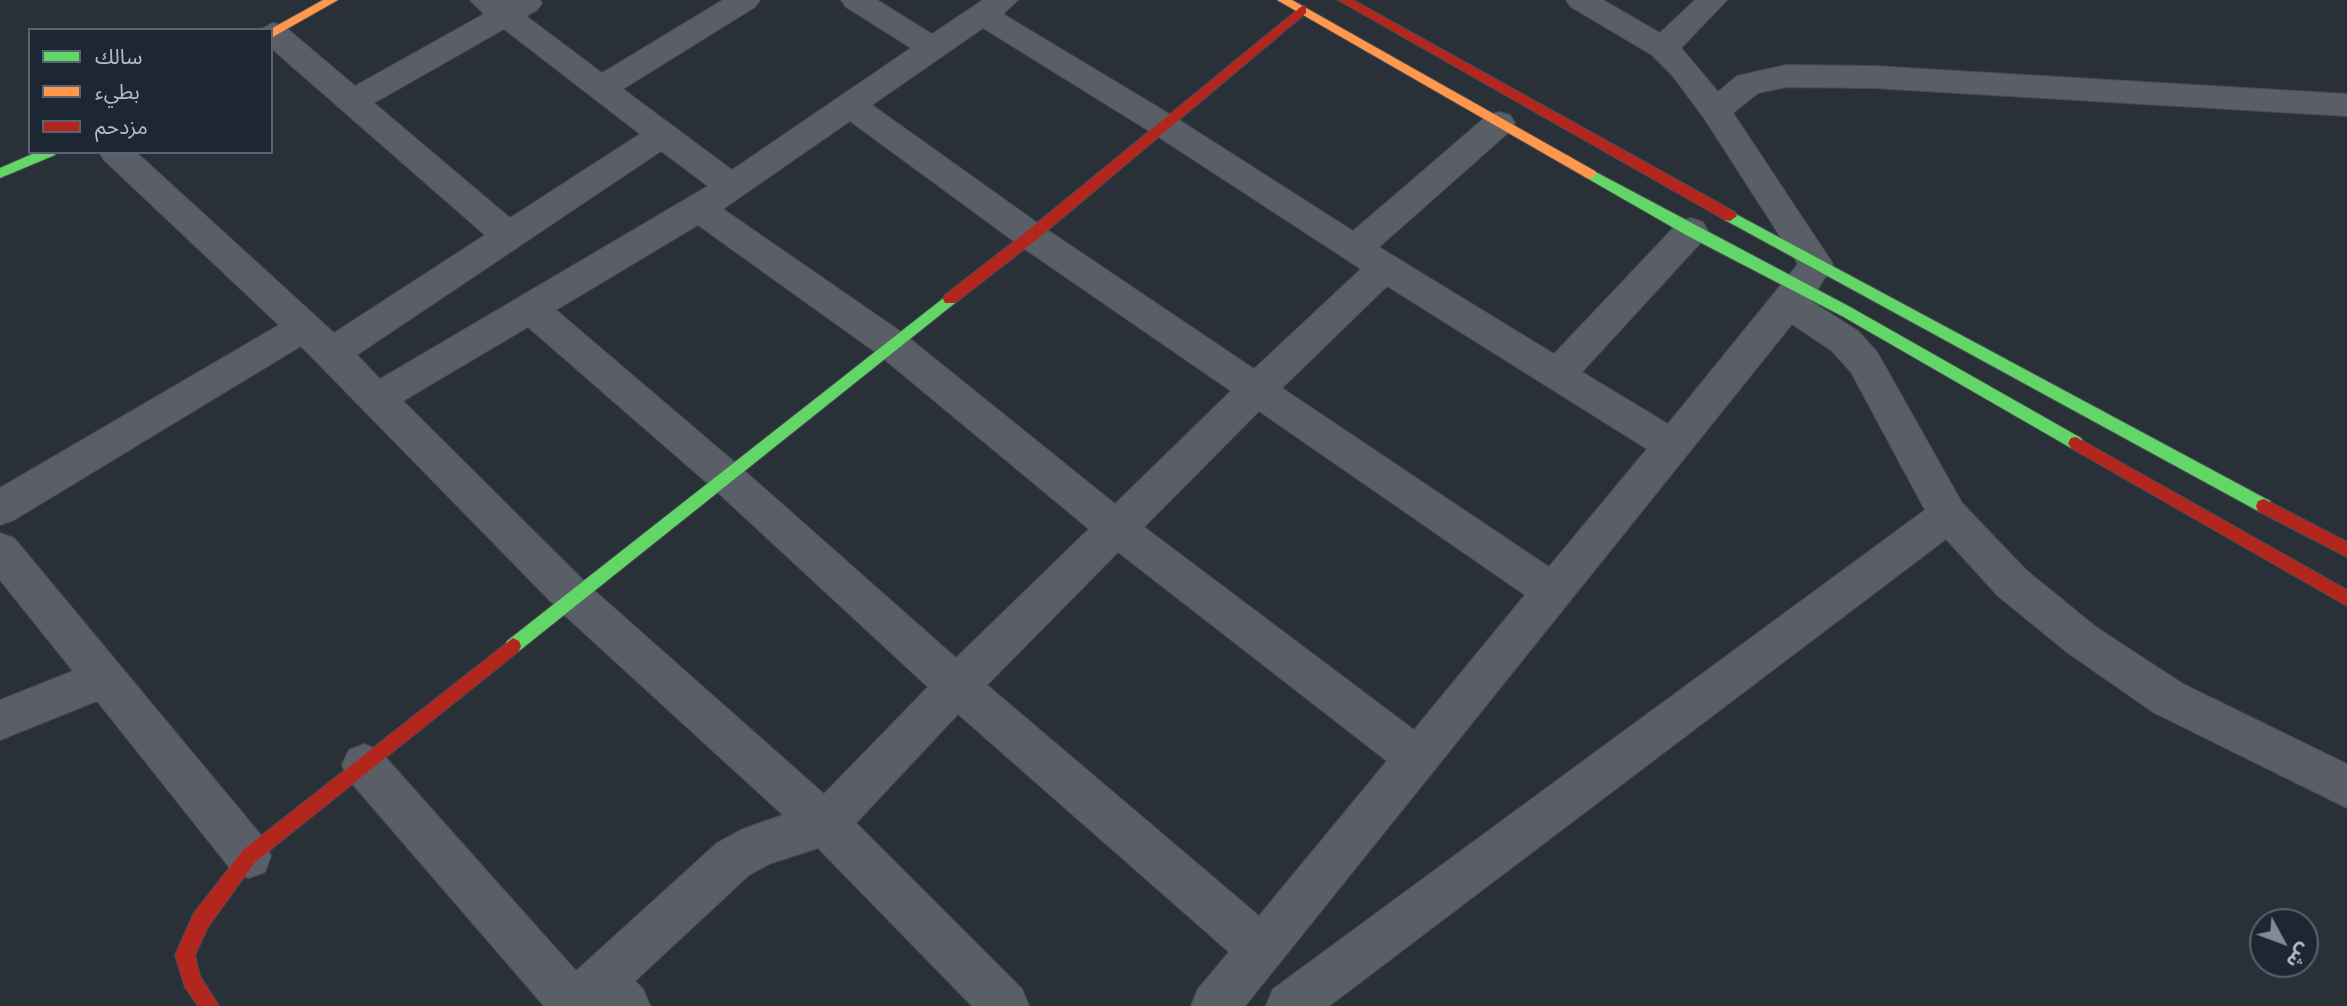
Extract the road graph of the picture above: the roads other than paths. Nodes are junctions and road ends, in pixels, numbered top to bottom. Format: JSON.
{"nodes":[{"id":1,"x":332,"y":0,"type":"edge"},
{"id":2,"x":745,"y":0,"type":"edge"},
{"id":3,"x":856,"y":0,"type":"edge"},
{"id":4,"x":1283,"y":0,"type":"edge"},
{"id":5,"x":1344,"y":0,"type":"edge"},
{"id":6,"x":1581,"y":0,"type":"edge"},
{"id":7,"x":1712,"y":0,"type":"edge"},
{"id":8,"x":508,"y":5,"type":"edge"},
{"id":9,"x":993,"y":7,"type":"edge"},
{"id":10,"x":1302,"y":10,"type":"junction"},
{"id":11,"x":273,"y":33,"type":"edge"},
{"id":12,"x":273,"y":35,"type":"edge"},
{"id":13,"x":1663,"y":48,"type":"junction"},
{"id":14,"x":934,"y":49,"type":"junction"},
{"id":15,"x":602,"y":87,"type":"junction"},
{"id":16,"x":353,"y":102,"type":"junction"},
{"id":17,"x":2347,"y":105,"type":"edge"},
{"id":18,"x":851,"y":106,"type":"junction"},
{"id":19,"x":1715,"y":110,"type":"junction"},
{"id":20,"x":1499,"y":123,"type":"junction"},
{"id":21,"x":1166,"y":126,"type":"junction"},
{"id":22,"x":660,"y":136,"type":"junction"},
{"id":23,"x":45,"y":154,"type":"edge"},
{"id":24,"x":117,"y":154,"type":"edge"},
{"id":25,"x":0,"y":173,"type":"edge"},
{"id":26,"x":730,"y":186,"type":"junction"},
{"id":27,"x":699,"y":209,"type":"junction"},
{"id":28,"x":1691,"y":230,"type":"junction"},
{"id":29,"x":1031,"y":236,"type":"junction"},
{"id":30,"x":510,"y":237,"type":"junction"},
{"id":31,"x":1370,"y":258,"type":"junction"},
{"id":32,"x":1801,"y":285,"type":"junction"},
{"id":33,"x":531,"y":309,"type":"junction"},
{"id":34,"x":304,"y":327,"type":"junction"},
{"id":35,"x":891,"y":344,"type":"junction"},
{"id":36,"x":332,"y":353,"type":"junction"},
{"id":37,"x":1557,"y":375,"type":"junction"},
{"id":38,"x":1256,"y":390,"type":"junction"},
{"id":39,"x":378,"y":398,"type":"junction"},
{"id":40,"x":1672,"y":446,"type":"junction"},
{"id":41,"x":726,"y":477,"type":"junction"},
{"id":42,"x":0,"y":508,"type":"edge"},
{"id":43,"x":1948,"y":515,"type":"junction"},
{"id":44,"x":1117,"y":529,"type":"junction"},
{"id":45,"x":0,"y":550,"type":"edge"},
{"id":46,"x":2347,"y":550,"type":"edge"},
{"id":47,"x":1553,"y":592,"type":"junction"},
{"id":48,"x":573,"y":598,"type":"junction"},
{"id":49,"x":2347,"y":599,"type":"edge"},
{"id":50,"x":101,"y":679,"type":"junction"},
{"id":51,"x":957,"y":686,"type":"junction"},
{"id":52,"x":0,"y":720,"type":"edge"},
{"id":53,"x":1417,"y":758,"type":"junction"},
{"id":54,"x":364,"y":765,"type":"junction"},
{"id":55,"x":2347,"y":787,"type":"edge"},
{"id":56,"x":825,"y":824,"type":"junction"},
{"id":57,"x":249,"y":856,"type":"junction"},
{"id":58,"x":1262,"y":949,"type":"junction"},
{"id":59,"x":593,"y":999,"type":"edge"},
{"id":60,"x":209,"y":1006,"type":"edge"},
{"id":61,"x":1005,"y":1006,"type":"edge"},
{"id":62,"x":1215,"y":1006,"type":"edge"},
{"id":63,"x":1290,"y":1006,"type":"edge"}],
"edges":[{"from":1,"to":11,"type":"main road"},
{"from":2,"to":15,"type":"street"},
{"from":3,"to":14,"type":"street"},
{"from":4,"to":10,"type":"main road"},
{"from":5,"to":32,"type":"main road"},
{"from":6,"to":13,"type":"street"},
{"from":7,"to":13,"type":"street"},
{"from":8,"to":15,"type":"street"},
{"from":8,"to":16,"type":"street"},
{"from":9,"to":14,"type":"street"},
{"from":9,"to":21,"type":"street"},
{"from":10,"to":20,"type":"main road"},
{"from":10,"to":21,"type":"main road"},
{"from":12,"to":16,"type":"street"},
{"from":13,"to":19,"type":"street"},
{"from":14,"to":18,"type":"street"},
{"from":15,"to":22,"type":"street"},
{"from":16,"to":30,"type":"street"},
{"from":17,"to":19,"type":"street"},
{"from":18,"to":26,"type":"street"},
{"from":18,"to":29,"type":"street"},
{"from":19,"to":32,"type":"street"},
{"from":20,"to":28,"type":"main road"},
{"from":20,"to":31,"type":"street"},
{"from":21,"to":29,"type":"main road"},
{"from":21,"to":31,"type":"street"},
{"from":22,"to":26,"type":"street"},
{"from":22,"to":30,"type":"street"},
{"from":23,"to":25,"type":"main road"},
{"from":24,"to":34,"type":"street"},
{"from":26,"to":27,"type":"street"},
{"from":27,"to":33,"type":"street"},
{"from":27,"to":35,"type":"street"},
{"from":28,"to":32,"type":"main road"},
{"from":28,"to":37,"type":"street"},
{"from":29,"to":35,"type":"main road"},
{"from":29,"to":38,"type":"street"},
{"from":30,"to":36,"type":"street"},
{"from":31,"to":37,"type":"street"},
{"from":31,"to":38,"type":"street"},
{"from":32,"to":40,"type":"street"},
{"from":32,"to":43,"type":"street"},
{"from":32,"to":46,"type":"main road"},
{"from":32,"to":49,"type":"main road"},
{"from":33,"to":39,"type":"street"},
{"from":33,"to":41,"type":"street"},
{"from":34,"to":36,"type":"street"},
{"from":34,"to":42,"type":"street"},
{"from":35,"to":41,"type":"main road"},
{"from":35,"to":44,"type":"street"},
{"from":36,"to":39,"type":"street"},
{"from":37,"to":40,"type":"street"},
{"from":38,"to":44,"type":"street"},
{"from":38,"to":47,"type":"street"},
{"from":39,"to":48,"type":"street"},
{"from":40,"to":47,"type":"street"},
{"from":41,"to":48,"type":"main road"},
{"from":41,"to":51,"type":"street"},
{"from":43,"to":55,"type":"street"},
{"from":43,"to":63,"type":"street"},
{"from":44,"to":51,"type":"street"},
{"from":44,"to":53,"type":"street"},
{"from":45,"to":50,"type":"street"},
{"from":47,"to":53,"type":"street"},
{"from":48,"to":54,"type":"main road"},
{"from":48,"to":56,"type":"street"},
{"from":50,"to":52,"type":"street"},
{"from":50,"to":57,"type":"street"},
{"from":51,"to":56,"type":"street"},
{"from":51,"to":58,"type":"street"},
{"from":53,"to":58,"type":"street"},
{"from":54,"to":57,"type":"main road"},
{"from":54,"to":59,"type":"street"},
{"from":56,"to":59,"type":"street"},
{"from":56,"to":61,"type":"street"},
{"from":57,"to":60,"type":"main road"},
{"from":58,"to":62,"type":"street"}]}
